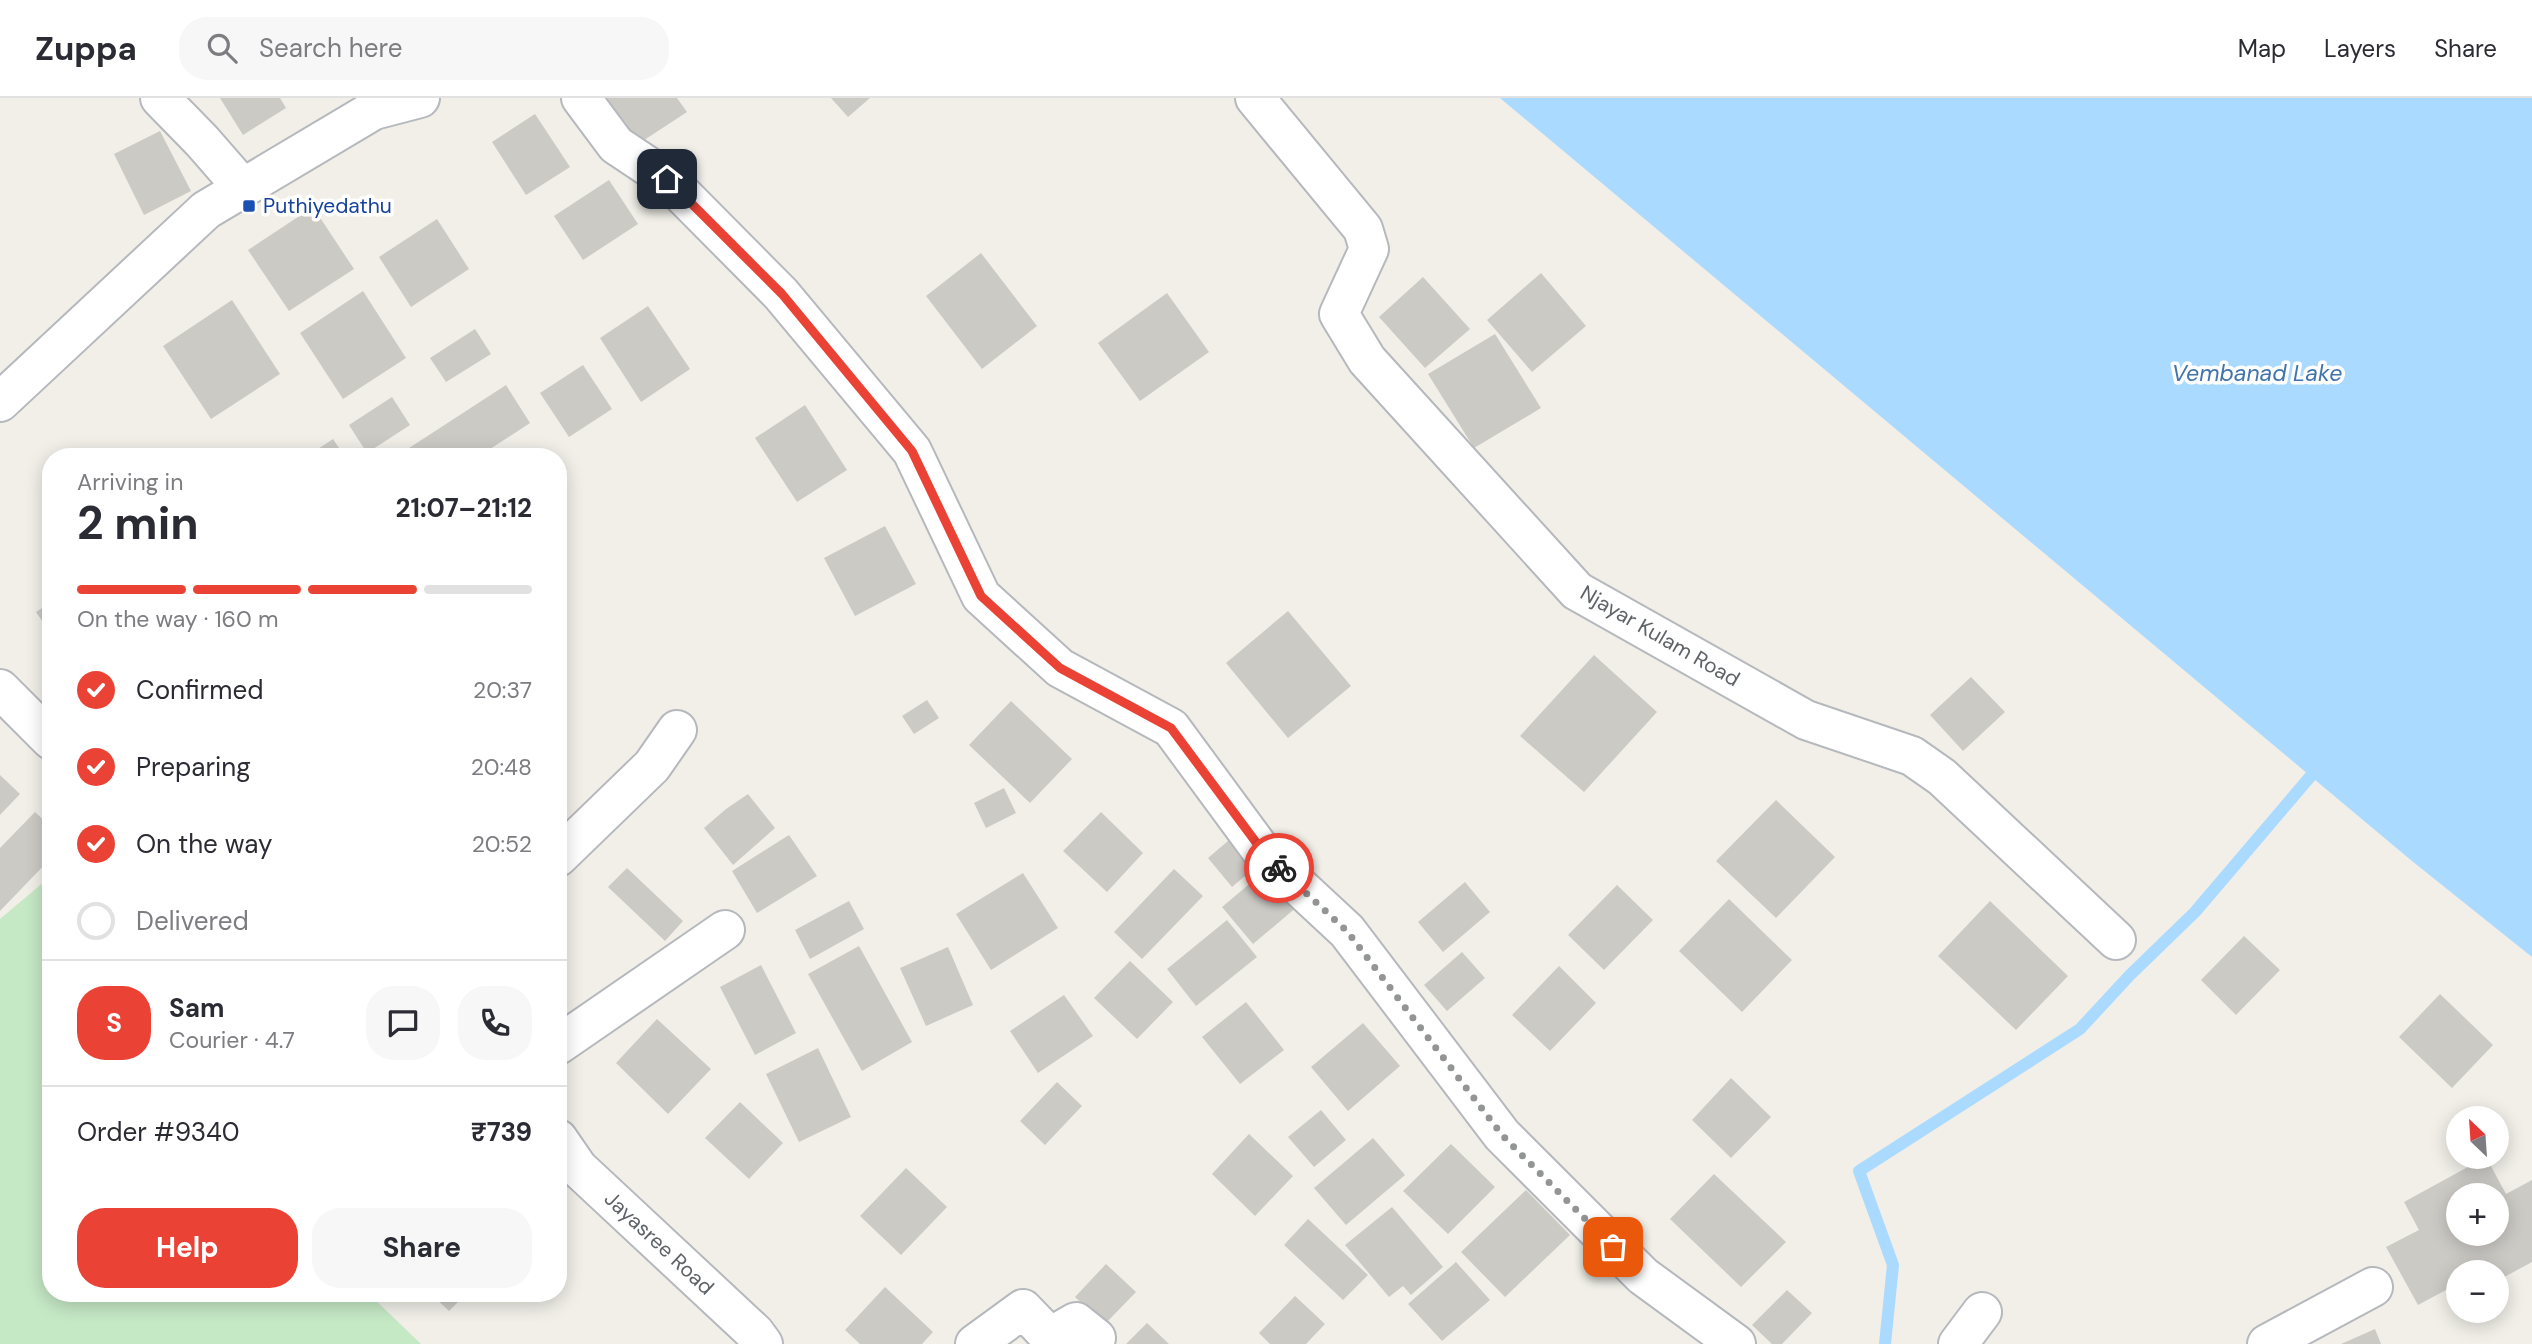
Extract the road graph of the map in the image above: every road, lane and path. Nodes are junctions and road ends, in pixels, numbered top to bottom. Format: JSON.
{"nodes":[{"id":1,"x":160,"y":98,"type":"edge"},
{"id":2,"x":420,"y":98,"type":"edge"},
{"id":3,"x":581,"y":98,"type":"edge"},
{"id":4,"x":1255,"y":98,"type":"edge"},
{"id":5,"x":243,"y":188,"type":"junction"},
{"id":6,"x":0,"y":402,"type":"edge"},
{"id":7,"x":0,"y":689,"type":"edge"},
{"id":8,"x":677,"y":730,"type":"dead end"},
{"id":9,"x":42,"y":731,"type":"edge"},
{"id":10,"x":567,"y":848,"type":"edge"},
{"id":11,"x":725,"y":930,"type":"dead end"},
{"id":12,"x":2116,"y":940,"type":"dead end"},
{"id":13,"x":567,"y":1039,"type":"edge"},
{"id":14,"x":567,"y":1152,"type":"edge"},
{"id":15,"x":2373,"y":1287,"type":"dead end"},
{"id":16,"x":1982,"y":1311,"type":"dead end"},
{"id":17,"x":1096,"y":1338,"type":"dead end"},
{"id":18,"x":763,"y":1344,"type":"edge"},
{"id":19,"x":975,"y":1344,"type":"edge"},
{"id":20,"x":1736,"y":1344,"type":"edge"},
{"id":21,"x":1958,"y":1344,"type":"edge"},
{"id":22,"x":2267,"y":1344,"type":"edge"}],
"edges":[{"from":1,"to":5,"type":"street"},
{"from":2,"to":5,"type":"street"},
{"from":3,"to":20,"type":"street"},
{"from":4,"to":12,"type":"street","name":"Njayar Kulam Road"},
{"from":5,"to":6,"type":"street"},
{"from":7,"to":9,"type":"street"},
{"from":8,"to":10,"type":"street"},
{"from":11,"to":13,"type":"street"},
{"from":14,"to":18,"type":"street","name":"Jayasree Road"},
{"from":15,"to":22,"type":"street"},
{"from":16,"to":21,"type":"street"},
{"from":17,"to":19,"type":"street"}]}
